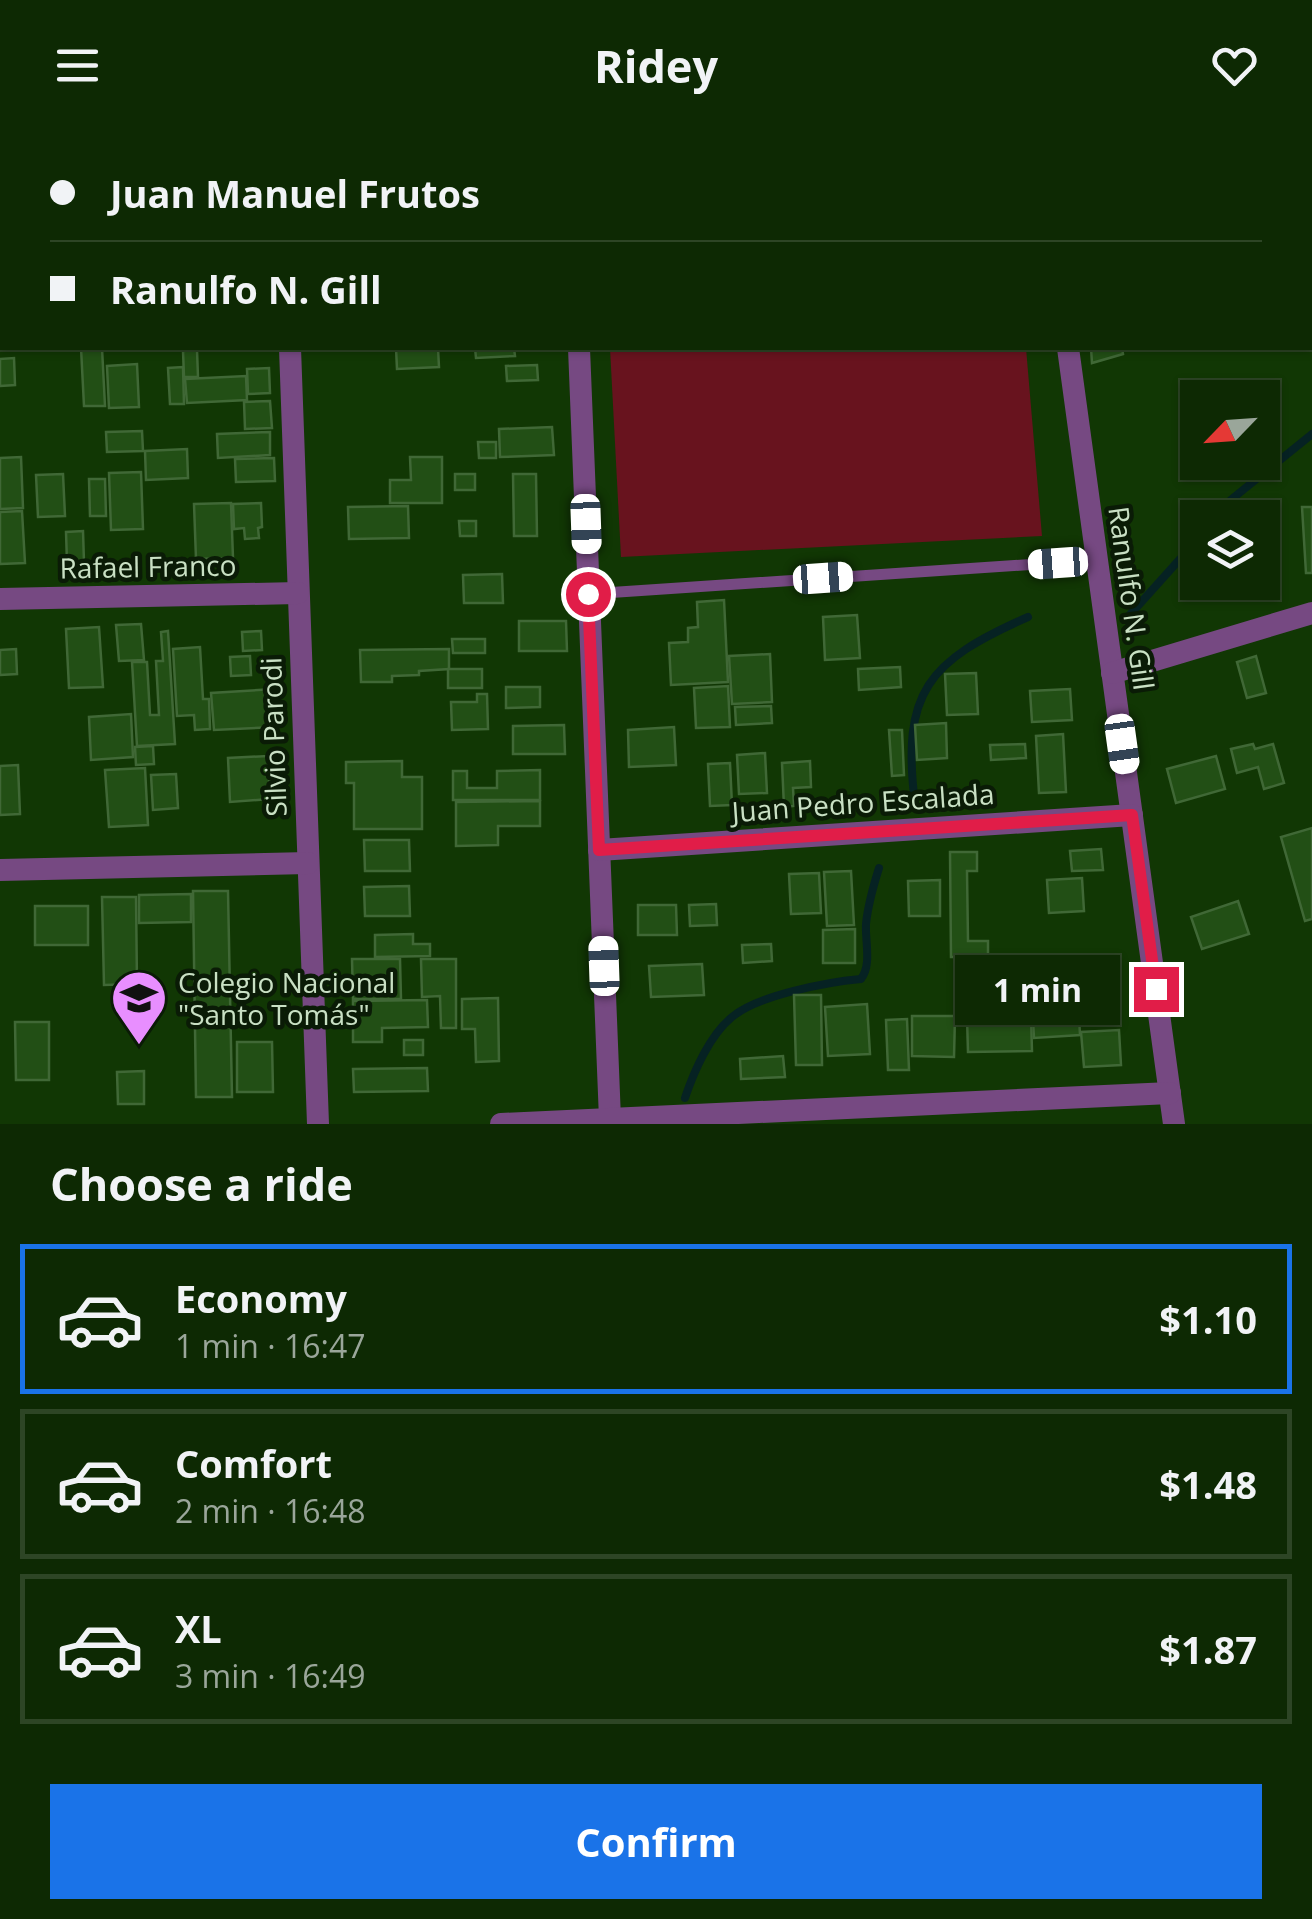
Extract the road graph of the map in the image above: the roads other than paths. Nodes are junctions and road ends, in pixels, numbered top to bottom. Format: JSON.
{"nodes":[{"id":1,"x":290,"y":350,"type":"edge"},
{"id":2,"x":578,"y":350,"type":"edge"},
{"id":3,"x":1068,"y":350,"type":"edge"},
{"id":4,"x":1097,"y":560,"type":"junction"},
{"id":5,"x":298,"y":593,"type":"junction"},
{"id":6,"x":588,"y":594,"type":"junction"},
{"id":7,"x":0,"y":599,"type":"edge"},
{"id":8,"x":1312,"y":614,"type":"edge"},
{"id":9,"x":1112,"y":672,"type":"junction"},
{"id":10,"x":1132,"y":815,"type":"junction"},
{"id":11,"x":599,"y":850,"type":"junction"},
{"id":12,"x":308,"y":862,"type":"junction"},
{"id":13,"x":0,"y":870,"type":"edge"},
{"id":14,"x":1170,"y":1094,"type":"junction"},
{"id":15,"x":935,"y":1115,"type":"edge"},
{"id":16,"x":728,"y":1119,"type":"edge"},
{"id":17,"x":610,"y":1120,"type":"junction"},
{"id":18,"x":318,"y":1124,"type":"edge"},
{"id":19,"x":501,"y":1124,"type":"edge"},
{"id":20,"x":1174,"y":1124,"type":"edge"}],
"edges":[{"from":1,"to":5,"type":"street","name":"Silvio Parodi"},
{"from":2,"to":6,"type":"street"},
{"from":3,"to":4,"type":"street","name":"Ranulfo N. Gill"},
{"from":4,"to":6,"type":"lane"},
{"from":4,"to":9,"type":"street","name":"Ranulfo N. Gill"},
{"from":5,"to":7,"type":"street","name":"Rafael Franco"},
{"from":5,"to":12,"type":"street","name":"Silvio Parodi"},
{"from":6,"to":11,"type":"street"},
{"from":8,"to":9,"type":"street"},
{"from":9,"to":10,"type":"street","name":"Ranulfo N. Gill"},
{"from":10,"to":11,"type":"street","name":"Juan Pedro Escalada"},
{"from":10,"to":14,"type":"street","name":"Ranulfo N. Gill"},
{"from":11,"to":17,"type":"street"},
{"from":12,"to":13,"type":"street"},
{"from":12,"to":18,"type":"street","name":"Silvio Parodi"},
{"from":14,"to":15,"type":"street"},
{"from":14,"to":20,"type":"street","name":"Ranulfo N. Gill"},
{"from":15,"to":16,"type":"street"},
{"from":16,"to":17,"type":"street"},
{"from":17,"to":19,"type":"street"}]}
